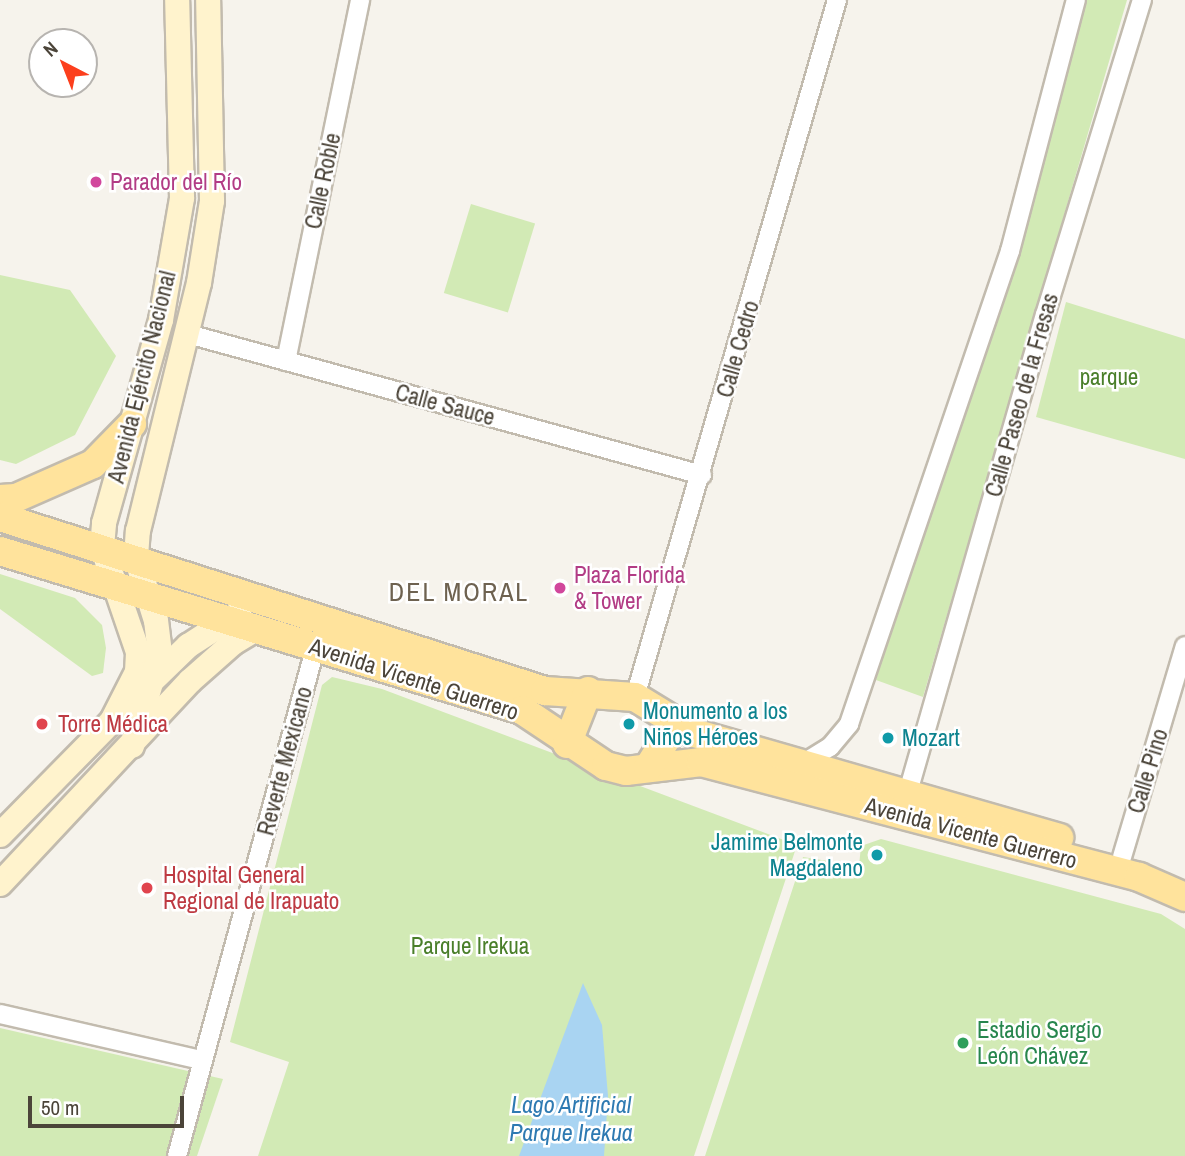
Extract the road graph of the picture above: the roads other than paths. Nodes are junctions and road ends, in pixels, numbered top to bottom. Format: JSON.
{"nodes":[{"id":1,"x":177,"y":0,"type":"edge"},
{"id":2,"x":208,"y":0,"type":"edge"},
{"id":3,"x":360,"y":0,"type":"edge"},
{"id":4,"x":837,"y":0,"type":"edge"},
{"id":5,"x":1076,"y":0,"type":"edge"},
{"id":6,"x":1142,"y":0,"type":"edge"},
{"id":7,"x":188,"y":334,"type":"junction"},
{"id":8,"x":286,"y":361,"type":"junction"},
{"id":9,"x":132,"y":424,"type":"junction"},
{"id":10,"x":702,"y":475,"type":"junction"},
{"id":11,"x":0,"y":499,"type":"edge"},
{"id":12,"x":0,"y":517,"type":"edge"},
{"id":13,"x":102,"y":547,"type":"junction"},
{"id":14,"x":0,"y":551,"type":"edge"},
{"id":15,"x":136,"y":557,"type":"junction"},
{"id":16,"x":111,"y":584,"type":"junction"},
{"id":17,"x":145,"y":593,"type":"junction"},
{"id":18,"x":265,"y":600,"type":"junction"},
{"id":19,"x":224,"y":621,"type":"junction"},
{"id":20,"x":258,"y":628,"type":"junction"},
{"id":21,"x":1185,"y":646,"type":"edge"},
{"id":22,"x":315,"y":649,"type":"junction"},
{"id":23,"x":155,"y":678,"type":"junction"},
{"id":24,"x":589,"y":691,"type":"junction"},
{"id":25,"x":635,"y":697,"type":"junction"},
{"id":26,"x":671,"y":719,"type":"junction"},
{"id":27,"x":112,"y":721,"type":"junction"},
{"id":28,"x":567,"y":744,"type":"junction"},
{"id":29,"x":132,"y":746,"type":"junction"},
{"id":30,"x":804,"y":763,"type":"junction"},
{"id":31,"x":648,"y":768,"type":"junction"},
{"id":32,"x":908,"y":792,"type":"junction"},
{"id":33,"x":0,"y":835,"type":"edge"},
{"id":34,"x":1130,"y":867,"type":"junction"},
{"id":35,"x":1185,"y":878,"type":"edge"},
{"id":36,"x":0,"y":884,"type":"edge"},
{"id":37,"x":1185,"y":897,"type":"edge"},
{"id":38,"x":1185,"y":909,"type":"edge"},
{"id":39,"x":0,"y":1014,"type":"edge"},
{"id":40,"x":201,"y":1060,"type":"junction"},
{"id":41,"x":177,"y":1156,"type":"edge"}],
"edges":[{"from":1,"to":9,"type":"main road","name":"Avenida Ejército Nacional"},
{"from":2,"to":7,"type":"main road","name":"Avenida Ejército Nacional"},
{"from":3,"to":8,"type":"street","name":"Calle Roble"},
{"from":4,"to":10,"type":"street","name":"Calle Cedro"},
{"from":5,"to":30,"type":"street"},
{"from":6,"to":32,"type":"street","name":"Calle Paseo de la Fresas"},
{"from":7,"to":8,"type":"street","name":"Calle Sauce"},
{"from":7,"to":15,"type":"main road","name":"Avenida Ejército Nacional"},
{"from":8,"to":10,"type":"street","name":"Calle Sauce"},
{"from":9,"to":11,"type":"main road"},
{"from":9,"to":13,"type":"main road","name":"Avenida Ejército Nacional"},
{"from":10,"to":25,"type":"street","name":"Calle Cedro"},
{"from":12,"to":13,"type":"main road","name":"Avenida Vicente Guerrero"},
{"from":13,"to":15,"type":"main road","name":"Avenida Vicente Guerrero"},
{"from":13,"to":16,"type":"main road","name":"Avenida Ejército Nacional"},
{"from":14,"to":16,"type":"main road","name":"Avenida Vicente Guerrero"},
{"from":15,"to":17,"type":"main road"},
{"from":15,"to":18,"type":"main road","name":"Avenida Vicente Guerrero"},
{"from":16,"to":17,"type":"main road","name":"Avenida Vicente Guerrero"},
{"from":16,"to":27,"type":"main road","name":"Avenida Ejército Nacional"},
{"from":17,"to":19,"type":"main road","name":"Avenida Vicente Guerrero"},
{"from":17,"to":23,"type":"main road"},
{"from":18,"to":19,"type":"main road"},
{"from":18,"to":24,"type":"main road","name":"Avenida Vicente Guerrero"},
{"from":19,"to":20,"type":"main road","name":"Avenida Vicente Guerrero"},
{"from":19,"to":23,"type":"main road"},
{"from":20,"to":22,"type":"main road","name":"Avenida Vicente Guerrero"},
{"from":20,"to":29,"type":"main road"},
{"from":21,"to":34,"type":"street","name":"Calle Pino"},
{"from":22,"to":28,"type":"main road","name":"Avenida Vicente Guerrero"},
{"from":22,"to":40,"type":"street","name":"Reverte Mexicano"},
{"from":23,"to":27,"type":"main road"},
{"from":23,"to":29,"type":"main road"},
{"from":24,"to":25,"type":"main road","name":"Avenida Vicente Guerrero"},
{"from":24,"to":28,"type":"main road"},
{"from":25,"to":26,"type":"main road","name":"Avenida Vicente Guerrero"},
{"from":26,"to":30,"type":"main road","name":"Avenida Vicente Guerrero"},
{"from":26,"to":31,"type":"main road"},
{"from":27,"to":33,"type":"main road"},
{"from":28,"to":31,"type":"main road","name":"Avenida Vicente Guerrero"},
{"from":29,"to":36,"type":"main road"},
{"from":30,"to":32,"type":"main road","name":"Avenida Vicente Guerrero"},
{"from":31,"to":34,"type":"main road","name":"Avenida Vicente Guerrero"},
{"from":32,"to":34,"type":"main road","name":"Avenida Vicente Guerrero"},
{"from":34,"to":35,"type":"main road","name":"Avenida Vicente Guerrero"},
{"from":34,"to":37,"type":"main road","name":"Avenida Vicente Guerrero"},
{"from":34,"to":38,"type":"main road"},
{"from":39,"to":40,"type":"street"},
{"from":40,"to":41,"type":"street","name":"Reverte Mexicano"}]}
